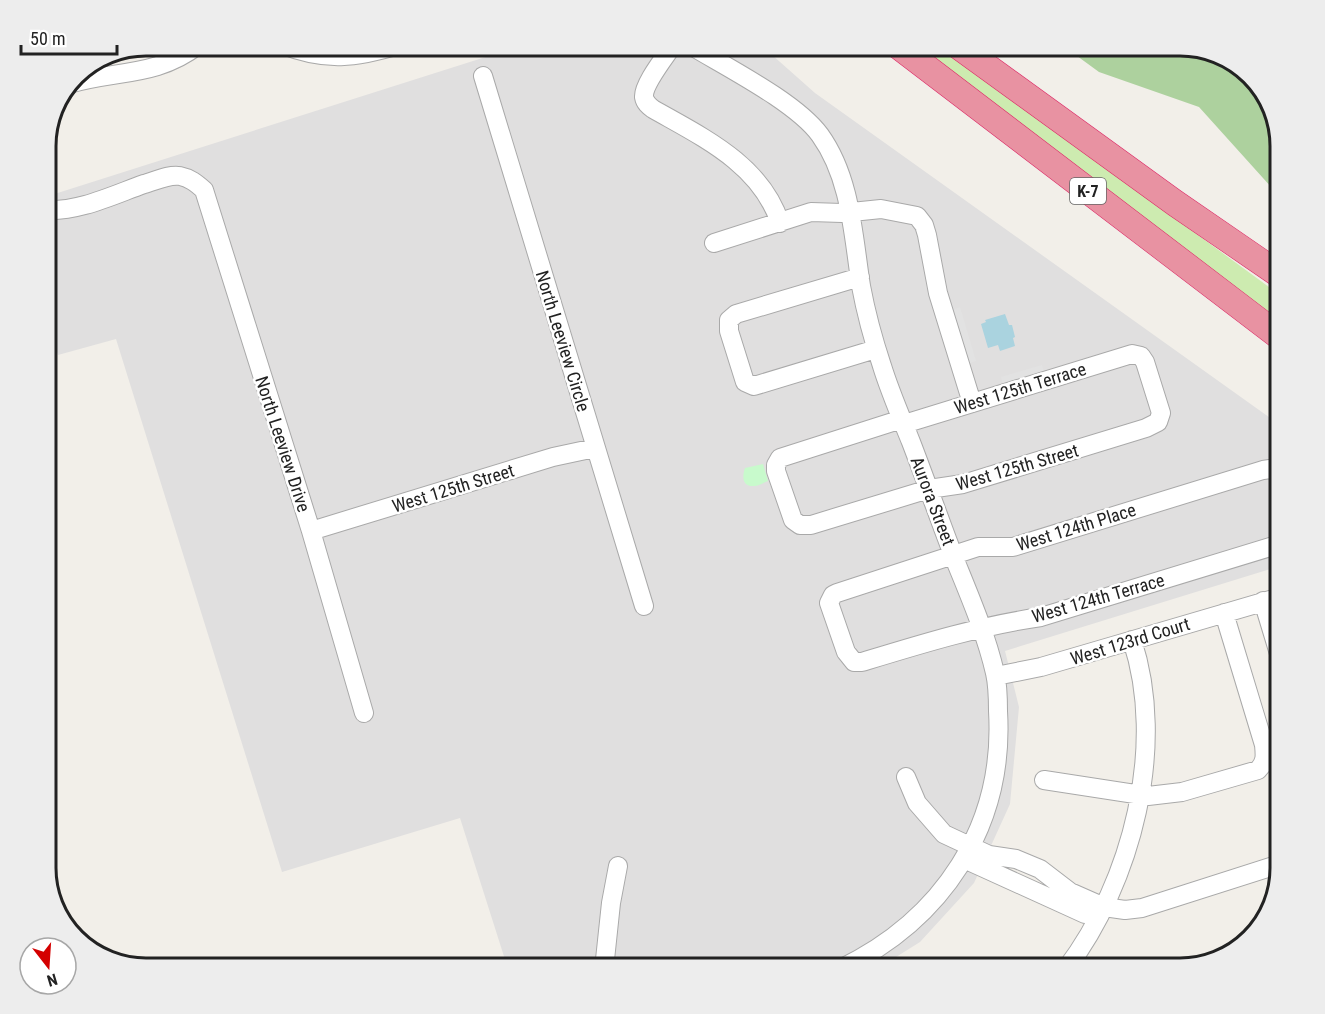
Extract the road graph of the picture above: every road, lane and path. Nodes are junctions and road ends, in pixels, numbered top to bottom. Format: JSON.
{"nodes":[{"id":1,"x":181,"y":56,"type":"edge"},
{"id":2,"x":324,"y":56,"type":"edge"},
{"id":3,"x":348,"y":56,"type":"edge"},
{"id":4,"x":666,"y":56,"type":"edge"},
{"id":5,"x":708,"y":56,"type":"edge"},
{"id":6,"x":911,"y":56,"type":"edge"},
{"id":7,"x":972,"y":56,"type":"edge"},
{"id":8,"x":483,"y":76,"type":"dead end"},
{"id":9,"x":84,"y":80,"type":"edge"},
{"id":10,"x":56,"y":210,"type":"edge"},
{"id":11,"x":849,"y":212,"type":"junction"},
{"id":12,"x":780,"y":223,"type":"junction"},
{"id":13,"x":714,"y":243,"type":"dead end"},
{"id":14,"x":1270,"y":268,"type":"edge"},
{"id":15,"x":860,"y":277,"type":"junction"},
{"id":16,"x":1270,"y":329,"type":"edge"},
{"id":17,"x":876,"y":349,"type":"junction"},
{"id":18,"x":1137,"y":354,"type":"joint"},
{"id":19,"x":972,"y":403,"type":"junction"},
{"id":20,"x":903,"y":422,"type":"junction"},
{"id":21,"x":595,"y":447,"type":"junction"},
{"id":22,"x":777,"y":462,"type":"joint"},
{"id":23,"x":1270,"y":469,"type":"edge"},
{"id":24,"x":929,"y":489,"type":"junction"},
{"id":25,"x":311,"y":531,"type":"junction"},
{"id":26,"x":1270,"y":546,"type":"edge"},
{"id":27,"x":954,"y":556,"type":"junction"},
{"id":28,"x":1270,"y":600,"type":"edge"},
{"id":29,"x":644,"y":606,"type":"dead end"},
{"id":30,"x":1224,"y":613,"type":"junction"},
{"id":31,"x":981,"y":628,"type":"junction"},
{"id":32,"x":1132,"y":640,"type":"junction"},
{"id":33,"x":848,"y":656,"type":"joint"},
{"id":34,"x":996,"y":676,"type":"junction"},
{"id":35,"x":364,"y":713,"type":"dead end"},
{"id":36,"x":906,"y":777,"type":"dead end"},
{"id":37,"x":1044,"y":780,"type":"dead end"},
{"id":38,"x":1139,"y":795,"type":"junction"},
{"id":39,"x":981,"y":825,"type":"junction"},
{"id":40,"x":968,"y":854,"type":"junction"},
{"id":41,"x":1007,"y":857,"type":"junction"},
{"id":42,"x":618,"y":866,"type":"dead end"},
{"id":43,"x":1270,"y":867,"type":"edge"},
{"id":44,"x":1104,"y":907,"type":"junction"},
{"id":45,"x":605,"y":958,"type":"edge"},
{"id":46,"x":861,"y":958,"type":"edge"},
{"id":47,"x":1073,"y":958,"type":"edge"}],
"edges":[{"from":1,"to":9,"type":"street"},
{"from":2,"to":3,"type":"street"},
{"from":4,"to":12,"type":"street"},
{"from":5,"to":11,"type":"street","name":"Aurora Street"},
{"from":6,"to":16,"type":"highway","number":"K-7"},
{"from":7,"to":14,"type":"highway","number":"K-7"},
{"from":8,"to":21,"type":"street","name":"North Leeview Circle"},
{"from":10,"to":25,"type":"street","name":"North Leeview Drive"},
{"from":11,"to":12,"type":"street"},
{"from":11,"to":15,"type":"street","name":"Aurora Street"},
{"from":11,"to":19,"type":"street"},
{"from":12,"to":13,"type":"street"},
{"from":15,"to":17,"type":"street","name":"Aurora Street"},
{"from":15,"to":17,"type":"street"},
{"from":17,"to":20,"type":"street","name":"Aurora Street"},
{"from":18,"to":19,"type":"street","name":"West 125th Terrace"},
{"from":18,"to":24,"type":"street","name":"West 125th Street"},
{"from":19,"to":20,"type":"street","name":"West 125th Terrace"},
{"from":20,"to":22,"type":"street","name":"West 125th Terrace"},
{"from":20,"to":24,"type":"street","name":"Aurora Street"},
{"from":21,"to":25,"type":"street","name":"West 125th Street"},
{"from":21,"to":29,"type":"street","name":"North Leeview Circle"},
{"from":22,"to":24,"type":"street","name":"West 125th Street"},
{"from":23,"to":27,"type":"street","name":"West 124th Place"},
{"from":24,"to":27,"type":"street","name":"Aurora Street"},
{"from":25,"to":35,"type":"street","name":"North Leeview Drive"},
{"from":26,"to":31,"type":"street","name":"West 124th Terrace"},
{"from":27,"to":31,"type":"street","name":"Aurora Street"},
{"from":27,"to":33,"type":"street","name":"West 124th Place"},
{"from":28,"to":30,"type":"street","name":"West 123rd Court"},
{"from":30,"to":32,"type":"street","name":"West 123rd Court"},
{"from":30,"to":38,"type":"street"},
{"from":31,"to":33,"type":"street","name":"West 124th Terrace"},
{"from":31,"to":34,"type":"street","name":"Aurora Street"},
{"from":32,"to":34,"type":"street","name":"West 123rd Court"},
{"from":32,"to":38,"type":"street"},
{"from":34,"to":39,"type":"street","name":"Aurora Street"},
{"from":36,"to":40,"type":"street"},
{"from":37,"to":38,"type":"street"},
{"from":38,"to":44,"type":"street"},
{"from":39,"to":40,"type":"street","name":"Aurora Street"},
{"from":39,"to":41,"type":"street"},
{"from":40,"to":41,"type":"street"},
{"from":40,"to":44,"type":"street"},
{"from":40,"to":46,"type":"street","name":"Aurora Street"},
{"from":41,"to":44,"type":"street"},
{"from":42,"to":45,"type":"street"},
{"from":43,"to":44,"type":"street"},
{"from":44,"to":47,"type":"street"}]}
